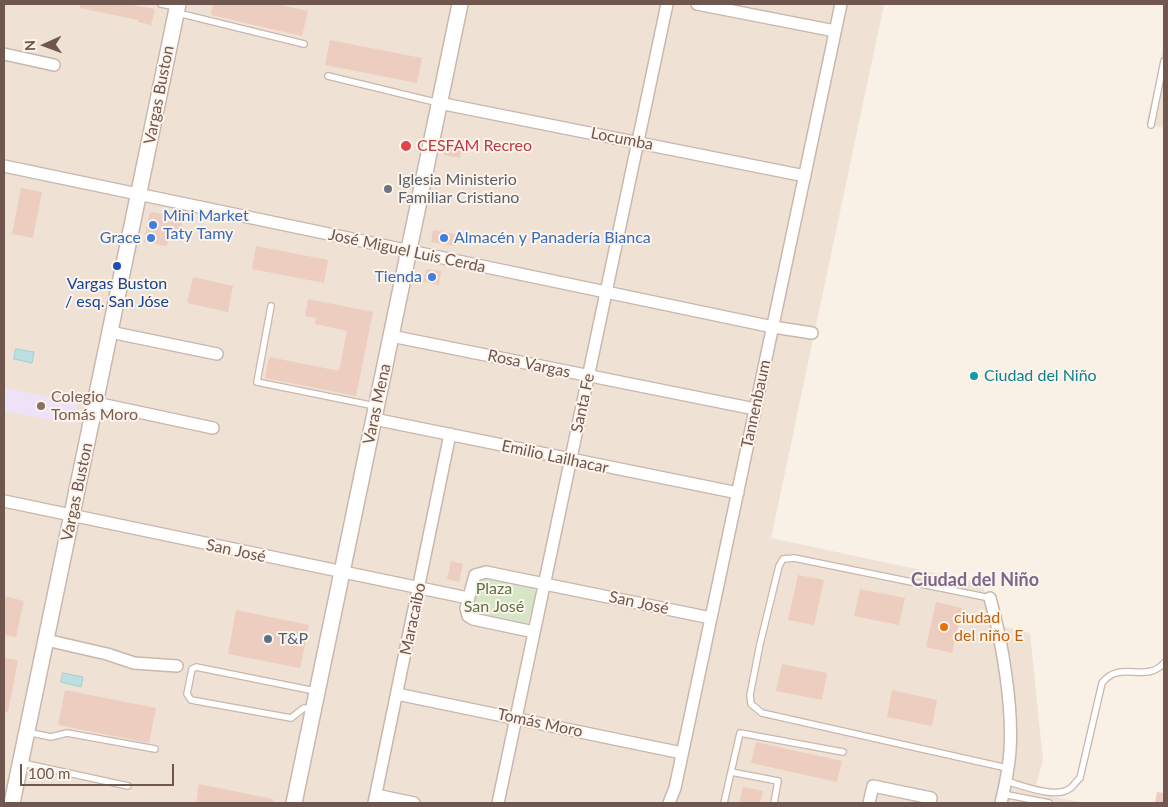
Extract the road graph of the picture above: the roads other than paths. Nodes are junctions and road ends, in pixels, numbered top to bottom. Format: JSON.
{"nodes":[{"id":1,"x":161,"y":4,"type":"edge"},
{"id":2,"x":460,"y":4,"type":"edge"},
{"id":3,"x":667,"y":4,"type":"edge"},
{"id":4,"x":698,"y":4,"type":"edge"},
{"id":5,"x":841,"y":4,"type":"edge"},
{"id":6,"x":177,"y":8,"type":"edge"},
{"id":7,"x":835,"y":31,"type":"junction"},
{"id":8,"x":304,"y":44,"type":"dead end"},
{"id":9,"x":4,"y":54,"type":"edge"},
{"id":10,"x":1164,"y":61,"type":"edge"},
{"id":11,"x":54,"y":65,"type":"dead end"},
{"id":12,"x":328,"y":76,"type":"dead end"},
{"id":13,"x":439,"y":103,"type":"junction"},
{"id":14,"x":1151,"y":125,"type":"dead end"},
{"id":15,"x":638,"y":143,"type":"junction"},
{"id":16,"x":4,"y":166,"type":"edge"},
{"id":17,"x":805,"y":176,"type":"junction"},
{"id":18,"x":139,"y":195,"type":"junction"},
{"id":19,"x":408,"y":252,"type":"junction"},
{"id":20,"x":606,"y":293,"type":"junction"},
{"id":21,"x":271,"y":306,"type":"dead end"},
{"id":22,"x":773,"y":327,"type":"junction"},
{"id":23,"x":110,"y":332,"type":"junction"},
{"id":24,"x":812,"y":332,"type":"dead end"},
{"id":25,"x":391,"y":336,"type":"junction"},
{"id":26,"x":217,"y":354,"type":"dead end"},
{"id":27,"x":588,"y":376,"type":"junction"},
{"id":28,"x":96,"y":403,"type":"junction"},
{"id":29,"x":755,"y":409,"type":"junction"},
{"id":30,"x":375,"y":412,"type":"junction"},
{"id":31,"x":213,"y":428,"type":"dead end"},
{"id":32,"x":450,"y":434,"type":"junction"},
{"id":33,"x":570,"y":460,"type":"junction"},
{"id":34,"x":738,"y":493,"type":"junction"},
{"id":35,"x":4,"y":501,"type":"edge"},
{"id":36,"x":72,"y":516,"type":"junction"},
{"id":37,"x":342,"y":573,"type":"junction"},
{"id":38,"x":544,"y":584,"type":"junction"},
{"id":39,"x":419,"y":589,"type":"junction"},
{"id":40,"x":468,"y":598,"type":"junction"},
{"id":41,"x":990,"y":598,"type":"joint"},
{"id":42,"x":711,"y":618,"type":"junction"},
{"id":43,"x":534,"y":632,"type":"junction"},
{"id":44,"x":46,"y":640,"type":"junction"},
{"id":45,"x":1164,"y":663,"type":"edge"},
{"id":46,"x":177,"y":666,"type":"dead end"},
{"id":47,"x":317,"y":692,"type":"junction"},
{"id":48,"x":397,"y":694,"type":"junction"},
{"id":49,"x":314,"y":709,"type":"junction"},
{"id":50,"x":515,"y":718,"type":"junction"},
{"id":51,"x":26,"y":732,"type":"junction"},
{"id":52,"x":155,"y":749,"type":"dead end"},
{"id":53,"x":843,"y":752,"type":"dead end"},
{"id":54,"x":682,"y":753,"type":"junction"},
{"id":55,"x":20,"y":763,"type":"junction"},
{"id":56,"x":1007,"y":768,"type":"junction"},
{"id":57,"x":731,"y":772,"type":"junction"},
{"id":58,"x":1006,"y":781,"type":"junction"},
{"id":59,"x":128,"y":786,"type":"dead end"},
{"id":60,"x":1002,"y":798,"type":"edge"},
{"id":61,"x":375,"y":799,"type":"edge"},
{"id":62,"x":12,"y":803,"type":"edge"},
{"id":63,"x":294,"y":803,"type":"edge"},
{"id":64,"x":414,"y":803,"type":"edge"},
{"id":65,"x":498,"y":803,"type":"edge"},
{"id":66,"x":669,"y":803,"type":"edge"},
{"id":67,"x":724,"y":803,"type":"edge"},
{"id":68,"x":774,"y":803,"type":"edge"},
{"id":69,"x":869,"y":803,"type":"edge"},
{"id":70,"x":930,"y":803,"type":"edge"},
{"id":71,"x":1049,"y":803,"type":"edge"}],
"edges":[{"from":1,"to":6,"type":"lane"},
{"from":2,"to":13,"type":"street","name":"Varas Mena"},
{"from":3,"to":15,"type":"street","name":"Santa Fe"},
{"from":4,"to":7,"type":"street"},
{"from":5,"to":7,"type":"street","name":"Tannenbaum"},
{"from":6,"to":8,"type":"lane"},
{"from":6,"to":18,"type":"street","name":"Vargas Buston"},
{"from":7,"to":17,"type":"street","name":"Tannenbaum"},
{"from":9,"to":11,"type":"street"},
{"from":10,"to":14,"type":"lane"},
{"from":12,"to":13,"type":"lane"},
{"from":13,"to":15,"type":"street","name":"Locumba"},
{"from":13,"to":19,"type":"street","name":"Varas Mena"},
{"from":15,"to":17,"type":"street","name":"Locumba"},
{"from":15,"to":20,"type":"street","name":"Santa Fe"},
{"from":16,"to":18,"type":"street","name":"José Miguel Luis Cerda"},
{"from":17,"to":22,"type":"street","name":"Tannenbaum"},
{"from":18,"to":19,"type":"street","name":"José Miguel Luis Cerda"},
{"from":18,"to":23,"type":"street","name":"Vargas Buston"},
{"from":19,"to":20,"type":"street","name":"José Miguel Luis Cerda"},
{"from":19,"to":25,"type":"street","name":"Varas Mena"},
{"from":20,"to":22,"type":"street","name":"José Miguel Luis Cerda"},
{"from":20,"to":27,"type":"street","name":"Santa Fe"},
{"from":21,"to":30,"type":"lane"},
{"from":22,"to":24,"type":"street","name":"José Miguel Luis Cerda"},
{"from":22,"to":29,"type":"street","name":"Tannenbaum"},
{"from":23,"to":26,"type":"street"},
{"from":23,"to":28,"type":"street","name":"Vargas Buston"},
{"from":25,"to":27,"type":"street","name":"Rosa Vargas"},
{"from":25,"to":30,"type":"street","name":"Varas Mena"},
{"from":27,"to":29,"type":"street","name":"Rosa Vargas"},
{"from":27,"to":33,"type":"street","name":"Santa Fe"},
{"from":28,"to":31,"type":"street"},
{"from":28,"to":36,"type":"street","name":"Vargas Buston"},
{"from":29,"to":34,"type":"street","name":"Tannenbaum"},
{"from":30,"to":32,"type":"street","name":"Emilio Lailhacar"},
{"from":30,"to":37,"type":"street","name":"Varas Mena"},
{"from":32,"to":33,"type":"street","name":"Emilio Lailhacar"},
{"from":32,"to":39,"type":"street","name":"Maracaibo"},
{"from":33,"to":34,"type":"street","name":"Emilio Lailhacar"},
{"from":33,"to":38,"type":"street","name":"Santa Fe"},
{"from":34,"to":42,"type":"street","name":"Tannenbaum"},
{"from":35,"to":36,"type":"street","name":"San José"},
{"from":36,"to":37,"type":"street","name":"San José"},
{"from":36,"to":44,"type":"street","name":"Vargas Buston"},
{"from":37,"to":39,"type":"street","name":"San José"},
{"from":37,"to":47,"type":"street","name":"Varas Mena"},
{"from":38,"to":40,"type":"street","name":"San José"},
{"from":38,"to":42,"type":"street","name":"San José"},
{"from":38,"to":43,"type":"street","name":"Santa Fe"},
{"from":39,"to":40,"type":"street","name":"San José"},
{"from":39,"to":48,"type":"street","name":"Maracaibo"},
{"from":40,"to":43,"type":"street"},
{"from":41,"to":56,"type":"street"},
{"from":41,"to":56,"type":"lane"},
{"from":42,"to":54,"type":"street","name":"Tannenbaum"},
{"from":43,"to":50,"type":"street","name":"Santa Fe"},
{"from":44,"to":46,"type":"street"},
{"from":44,"to":51,"type":"street","name":"Vargas Buston"},
{"from":45,"to":58,"type":"lane"},
{"from":47,"to":49,"type":"street","name":"Varas Mena"},
{"from":47,"to":49,"type":"lane"},
{"from":48,"to":50,"type":"street","name":"Tomás Moro"},
{"from":48,"to":61,"type":"street","name":"Maracaibo"},
{"from":49,"to":63,"type":"street","name":"Varas Mena"},
{"from":50,"to":54,"type":"street","name":"Tomás Moro"},
{"from":50,"to":65,"type":"street","name":"Santa Fe"},
{"from":51,"to":52,"type":"lane"},
{"from":51,"to":55,"type":"street","name":"Vargas Buston"},
{"from":53,"to":57,"type":"lane"},
{"from":54,"to":66,"type":"street","name":"Tannenbaum"},
{"from":55,"to":59,"type":"lane"},
{"from":55,"to":62,"type":"street","name":"Vargas Buston"},
{"from":56,"to":58,"type":"street"},
{"from":57,"to":67,"type":"lane"},
{"from":57,"to":68,"type":"lane"},
{"from":58,"to":60,"type":"street"},
{"from":60,"to":71,"type":"lane"},
{"from":61,"to":64,"type":"street"},
{"from":69,"to":70,"type":"street"}]}
